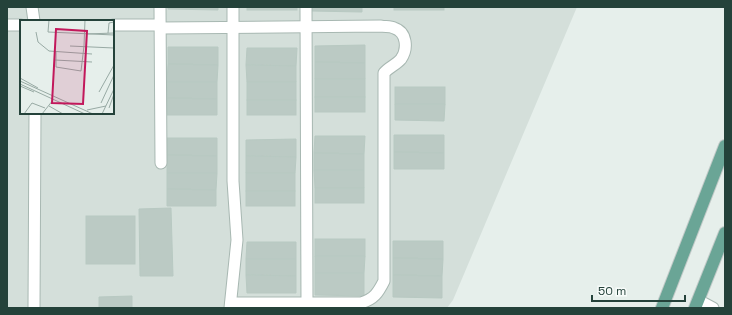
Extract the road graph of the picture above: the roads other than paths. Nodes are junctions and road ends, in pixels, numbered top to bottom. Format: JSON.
{"nodes":[{"id":1,"x":160,"y":7,"type":"edge"},
{"id":2,"x":232,"y":7,"type":"edge"},
{"id":3,"x":306,"y":7,"type":"edge"},
{"id":4,"x":31,"y":8,"type":"edge"},
{"id":5,"x":34,"y":20,"type":"edge"},
{"id":6,"x":7,"y":25,"type":"edge"},
{"id":7,"x":20,"y":25,"type":"edge"},
{"id":8,"x":114,"y":25,"type":"edge"},
{"id":9,"x":160,"y":26,"type":"junction"},
{"id":10,"x":233,"y":27,"type":"junction"},
{"id":11,"x":306,"y":27,"type":"junction"},
{"id":12,"x":35,"y":114,"type":"edge"},
{"id":13,"x":725,"y":146,"type":"edge"},
{"id":14,"x":161,"y":163,"type":"dead end"},
{"id":15,"x":721,"y":168,"type":"edge"},
{"id":16,"x":725,"y":233,"type":"edge"},
{"id":17,"x":307,"y":303,"type":"junction"},
{"id":18,"x":696,"y":304,"type":"edge"},
{"id":19,"x":231,"y":306,"type":"edge"},
{"id":20,"x":34,"y":308,"type":"edge"},
{"id":21,"x":662,"y":308,"type":"edge"},
{"id":22,"x":713,"y":308,"type":"edge"}],
"edges":[{"from":1,"to":9,"type":"street"},
{"from":2,"to":10,"type":"street"},
{"from":3,"to":11,"type":"street"},
{"from":4,"to":5,"type":"street"},
{"from":6,"to":7,"type":"street"},
{"from":8,"to":9,"type":"street"},
{"from":9,"to":10,"type":"street"},
{"from":9,"to":14,"type":"street"},
{"from":10,"to":11,"type":"street"},
{"from":10,"to":19,"type":"street"},
{"from":11,"to":17,"type":"street"},
{"from":11,"to":17,"type":"street"},
{"from":12,"to":20,"type":"street"},
{"from":13,"to":15,"type":"main road"},
{"from":15,"to":21,"type":"main road"},
{"from":16,"to":18,"type":"main road"},
{"from":17,"to":19,"type":"street"},
{"from":18,"to":22,"type":"street"}]}
